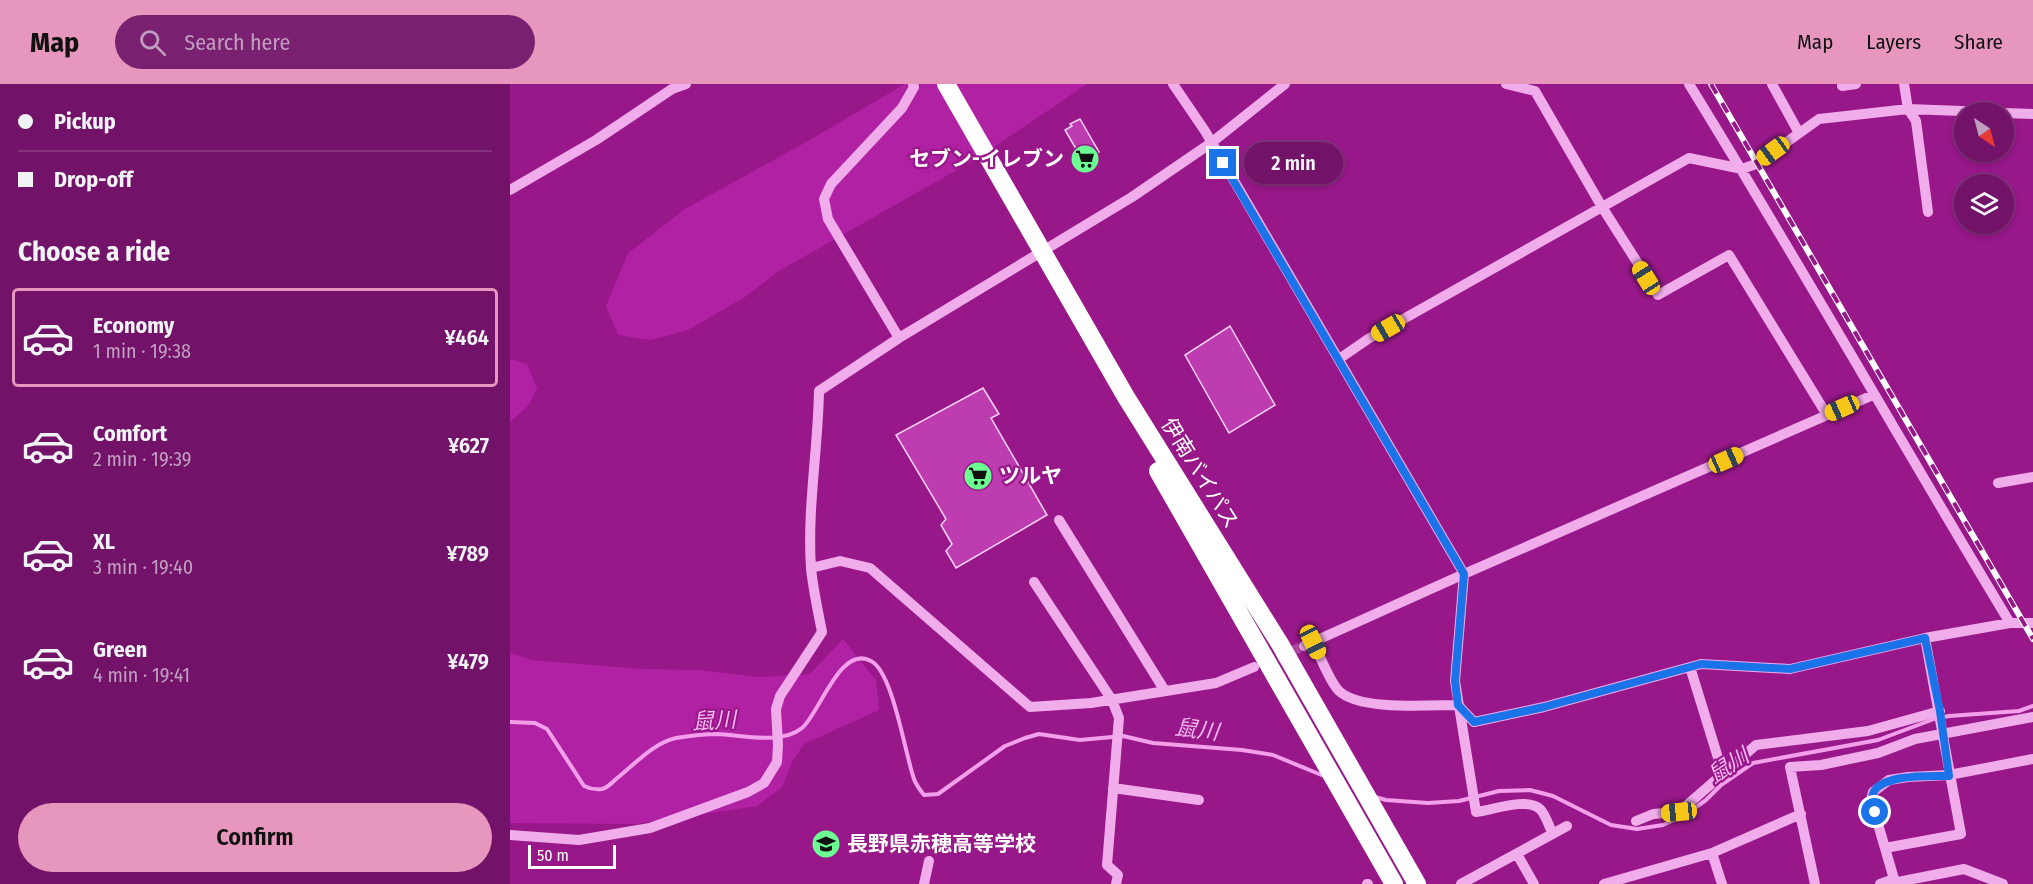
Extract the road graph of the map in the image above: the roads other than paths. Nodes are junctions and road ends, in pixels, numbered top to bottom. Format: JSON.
{"nodes":[{"id":1,"x":686,"y":84,"type":"edge"},
{"id":2,"x":937,"y":84,"type":"edge"},
{"id":3,"x":946,"y":84,"type":"edge"},
{"id":4,"x":1173,"y":84,"type":"edge"},
{"id":5,"x":1285,"y":84,"type":"edge"},
{"id":6,"x":1506,"y":84,"type":"edge"},
{"id":7,"x":1689,"y":84,"type":"edge"},
{"id":8,"x":1772,"y":84,"type":"edge"},
{"id":9,"x":1842,"y":84,"type":"edge"},
{"id":10,"x":1856,"y":84,"type":"edge"},
{"id":11,"x":1904,"y":84,"type":"edge"},
{"id":12,"x":915,"y":85,"type":"edge"},
{"id":13,"x":1908,"y":109,"type":"junction"},
{"id":14,"x":1954,"y":111,"type":"edge"},
{"id":15,"x":2014,"y":113,"type":"edge"},
{"id":16,"x":2033,"y":114,"type":"edge"},
{"id":17,"x":961,"y":118,"type":"junction"},
{"id":18,"x":1798,"y":134,"type":"junction"},
{"id":19,"x":1211,"y":143,"type":"junction"},
{"id":20,"x":1742,"y":170,"type":"junction"},
{"id":21,"x":510,"y":190,"type":"edge"},
{"id":22,"x":1602,"y":207,"type":"junction"},
{"id":23,"x":1928,"y":212,"type":"dead end"},
{"id":24,"x":1038,"y":254,"type":"junction"},
{"id":25,"x":899,"y":338,"type":"junction"},
{"id":26,"x":1339,"y":359,"type":"junction"},
{"id":27,"x":1873,"y":395,"type":"junction"},
{"id":28,"x":1827,"y":415,"type":"junction"},
{"id":29,"x":2033,"y":477,"type":"edge"},
{"id":30,"x":1998,"y":483,"type":"dead end"},
{"id":31,"x":1059,"y":520,"type":"dead end"},
{"id":32,"x":811,"y":568,"type":"junction"},
{"id":33,"x":1464,"y":574,"type":"junction"},
{"id":34,"x":1034,"y":582,"type":"dead end"},
{"id":35,"x":2010,"y":623,"type":"junction"},
{"id":36,"x":2033,"y":623,"type":"edge"},
{"id":37,"x":1925,"y":638,"type":"junction"},
{"id":38,"x":1254,"y":667,"type":"tunnel mouth"},
{"id":39,"x":1690,"y":667,"type":"junction"},
{"id":40,"x":1165,"y":691,"type":"junction"},
{"id":41,"x":1112,"y":700,"type":"junction"},
{"id":42,"x":1458,"y":705,"type":"junction"},
{"id":43,"x":1940,"y":711,"type":"junction"},
{"id":44,"x":2033,"y":717,"type":"edge"},
{"id":45,"x":1943,"y":731,"type":"junction"},
{"id":46,"x":2033,"y":759,"type":"edge"},
{"id":47,"x":1723,"y":774,"type":"junction"},
{"id":48,"x":1949,"y":776,"type":"junction"},
{"id":49,"x":1113,"y":788,"type":"junction"},
{"id":50,"x":1199,"y":800,"type":"dead end"},
{"id":51,"x":1801,"y":814,"type":"junction"},
{"id":52,"x":1636,"y":821,"type":"dead end"},
{"id":53,"x":1567,"y":826,"type":"dead end"},
{"id":54,"x":1553,"y":834,"type":"junction"},
{"id":55,"x":510,"y":835,"type":"edge"},
{"id":56,"x":1885,"y":848,"type":"junction"},
{"id":57,"x":1712,"y":853,"type":"junction"},
{"id":58,"x":1516,"y":854,"type":"junction"},
{"id":59,"x":929,"y":861,"type":"dead end"},
{"id":60,"x":1897,"y":882,"type":"edge"},
{"id":61,"x":924,"y":884,"type":"edge"},
{"id":62,"x":1116,"y":884,"type":"edge"},
{"id":63,"x":1394,"y":884,"type":"edge"},
{"id":64,"x":1417,"y":884,"type":"edge"},
{"id":65,"x":1461,"y":884,"type":"edge"},
{"id":66,"x":1533,"y":884,"type":"edge"},
{"id":67,"x":1604,"y":884,"type":"edge"},
{"id":68,"x":1722,"y":884,"type":"edge"},
{"id":69,"x":1815,"y":884,"type":"edge"},
{"id":70,"x":1880,"y":884,"type":"edge"},
{"id":71,"x":2003,"y":884,"type":"edge"}],
"edges":[{"from":1,"to":21,"type":"street"},
{"from":2,"to":17,"type":"highway","name":"伊南バイパス"},
{"from":3,"to":17,"type":"highway","name":"伊南バイパス"},
{"from":4,"to":19,"type":"street"},
{"from":5,"to":19,"type":"street"},
{"from":6,"to":22,"type":"street"},
{"from":7,"to":20,"type":"street"},
{"from":8,"to":18,"type":"street"},
{"from":9,"to":10,"type":"street"},
{"from":11,"to":13,"type":"street"},
{"from":12,"to":25,"type":"street"},
{"from":13,"to":14,"type":"street"},
{"from":13,"to":18,"type":"street"},
{"from":13,"to":23,"type":"street"},
{"from":15,"to":16,"type":"street"},
{"from":17,"to":24,"type":"highway","name":"伊南バイパス"},
{"from":18,"to":20,"type":"street"},
{"from":19,"to":24,"type":"street"},
{"from":19,"to":26,"type":"street"},
{"from":20,"to":22,"type":"street"},
{"from":20,"to":27,"type":"street"},
{"from":22,"to":26,"type":"street"},
{"from":22,"to":28,"type":"street"},
{"from":24,"to":25,"type":"street"},
{"from":24,"to":63,"type":"highway","name":"伊南バイパス"},
{"from":24,"to":64,"type":"highway","name":"伊南バイパス"},
{"from":25,"to":32,"type":"street"},
{"from":26,"to":33,"type":"street"},
{"from":27,"to":28,"type":"street"},
{"from":27,"to":35,"type":"street"},
{"from":28,"to":33,"type":"street"},
{"from":29,"to":30,"type":"street"},
{"from":31,"to":40,"type":"street"},
{"from":32,"to":41,"type":"street"},
{"from":32,"to":55,"type":"street"},
{"from":33,"to":42,"type":"street"},
{"from":33,"to":42,"type":"street"},
{"from":34,"to":41,"type":"street"},
{"from":35,"to":36,"type":"street"},
{"from":35,"to":37,"type":"street"},
{"from":37,"to":39,"type":"street"},
{"from":37,"to":43,"type":"street"},
{"from":38,"to":40,"type":"street"},
{"from":39,"to":42,"type":"street"},
{"from":39,"to":47,"type":"street"},
{"from":40,"to":41,"type":"street"},
{"from":41,"to":49,"type":"street"},
{"from":42,"to":54,"type":"street"},
{"from":43,"to":45,"type":"street"},
{"from":43,"to":47,"type":"street"},
{"from":44,"to":45,"type":"street"},
{"from":45,"to":48,"type":"street"},
{"from":45,"to":51,"type":"street"},
{"from":46,"to":48,"type":"street"},
{"from":47,"to":52,"type":"street"},
{"from":48,"to":56,"type":"street"},
{"from":48,"to":56,"type":"street"},
{"from":49,"to":50,"type":"street"},
{"from":49,"to":62,"type":"street"},
{"from":51,"to":57,"type":"street"},
{"from":51,"to":69,"type":"street"},
{"from":53,"to":54,"type":"street"},
{"from":54,"to":58,"type":"street"},
{"from":56,"to":60,"type":"street"},
{"from":57,"to":67,"type":"street"},
{"from":57,"to":68,"type":"street"},
{"from":58,"to":65,"type":"street"},
{"from":58,"to":66,"type":"street"},
{"from":59,"to":61,"type":"street"},
{"from":60,"to":70,"type":"street"},
{"from":60,"to":71,"type":"street"}]}
